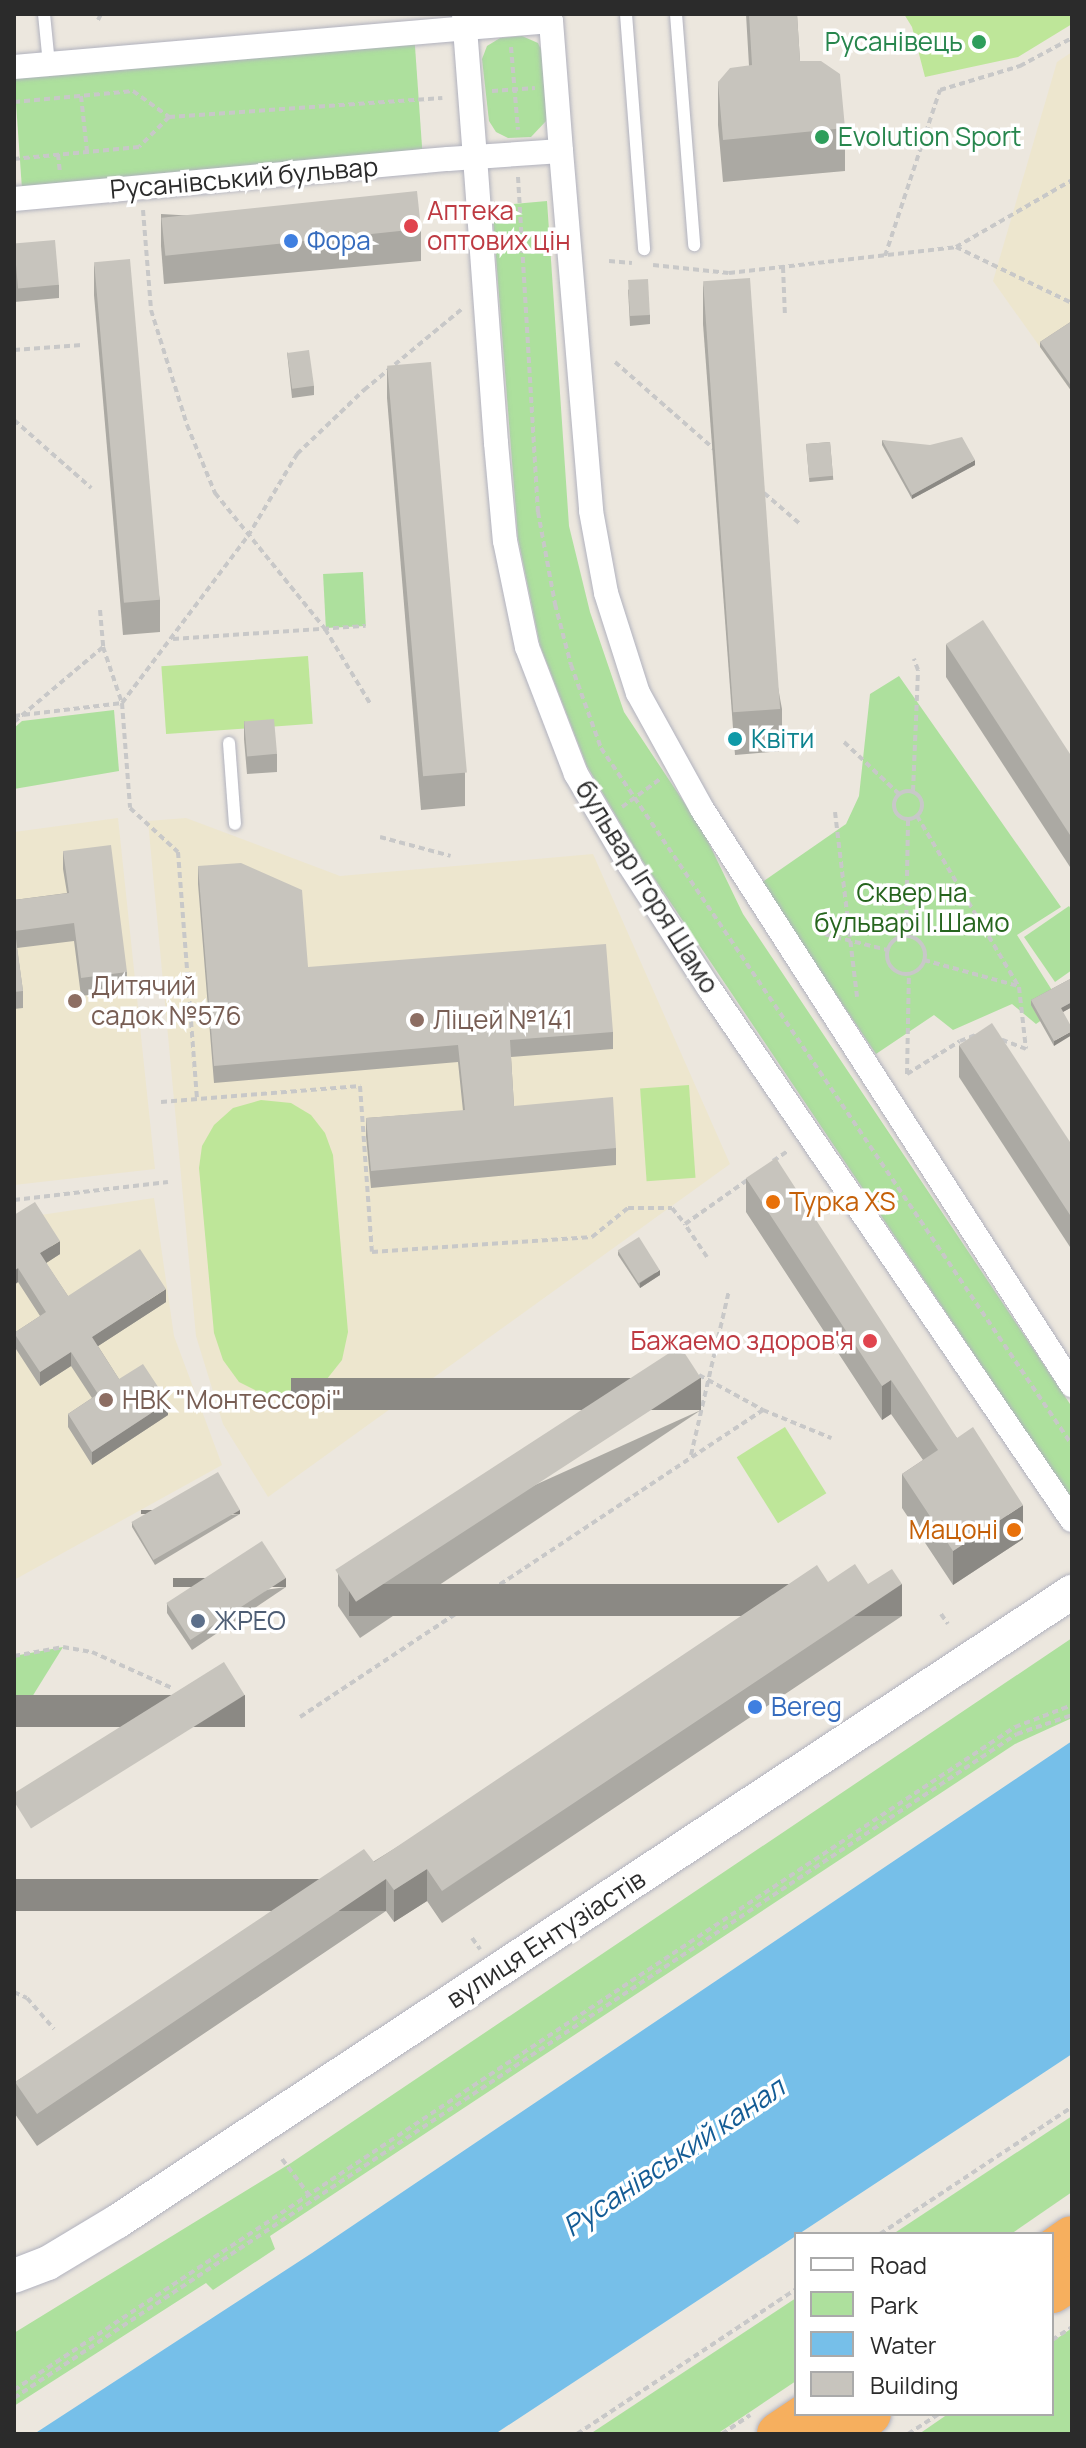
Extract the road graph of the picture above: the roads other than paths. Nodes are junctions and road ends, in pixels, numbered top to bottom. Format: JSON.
{"nodes":[{"id":1,"x":44,"y":14,"type":"edge"},
{"id":2,"x":626,"y":14,"type":"edge"},
{"id":3,"x":676,"y":14,"type":"edge"},
{"id":4,"x":551,"y":17,"type":"edge"},
{"id":5,"x":464,"y":21,"type":"edge"},
{"id":6,"x":49,"y":64,"type":"junction"},
{"id":7,"x":14,"y":67,"type":"edge"},
{"id":8,"x":561,"y":151,"type":"junction"},
{"id":9,"x":475,"y":157,"type":"junction"},
{"id":10,"x":14,"y":199,"type":"edge"},
{"id":11,"x":694,"y":245,"type":"dead end"},
{"id":12,"x":644,"y":249,"type":"dead end"},
{"id":13,"x":229,"y":743,"type":"dead end"},
{"id":14,"x":235,"y":824,"type":"dead end"},
{"id":15,"x":1072,"y":1385,"type":"edge"},
{"id":16,"x":1072,"y":1520,"type":"edge"},
{"id":17,"x":1072,"y":1592,"type":"edge"},
{"id":18,"x":1072,"y":2238,"type":"edge"},
{"id":19,"x":1054,"y":2251,"type":"edge"},
{"id":20,"x":14,"y":2276,"type":"edge"},
{"id":21,"x":1072,"y":2278,"type":"edge"},
{"id":22,"x":1054,"y":2290,"type":"edge"},
{"id":23,"x":806,"y":2416,"type":"edge"},
{"id":24,"x":866,"y":2416,"type":"edge"},
{"id":25,"x":779,"y":2434,"type":"edge"},
{"id":26,"x":839,"y":2434,"type":"edge"}],
"edges":[{"from":1,"to":6,"type":"lane"},
{"from":2,"to":12,"type":"lane"},
{"from":3,"to":11,"type":"lane"},
{"from":4,"to":5,"type":"street"},
{"from":4,"to":8,"type":"street"},
{"from":5,"to":6,"type":"street"},
{"from":5,"to":9,"type":"street","name":"бульвар Ігоря Шамо"},
{"from":6,"to":7,"type":"street"},
{"from":8,"to":9,"type":"street","name":"Русанівський бульвар"},
{"from":8,"to":15,"type":"street"},
{"from":9,"to":10,"type":"street","name":"Русанівський бульвар"},
{"from":9,"to":16,"type":"street","name":"бульвар Ігоря Шамо"},
{"from":13,"to":14,"type":"lane"},
{"from":17,"to":20,"type":"street","name":"вулиця Ентузіастів"},
{"from":18,"to":19,"type":"highway"},
{"from":21,"to":22,"type":"highway"},
{"from":23,"to":25,"type":"highway"},
{"from":24,"to":26,"type":"highway"}]}
